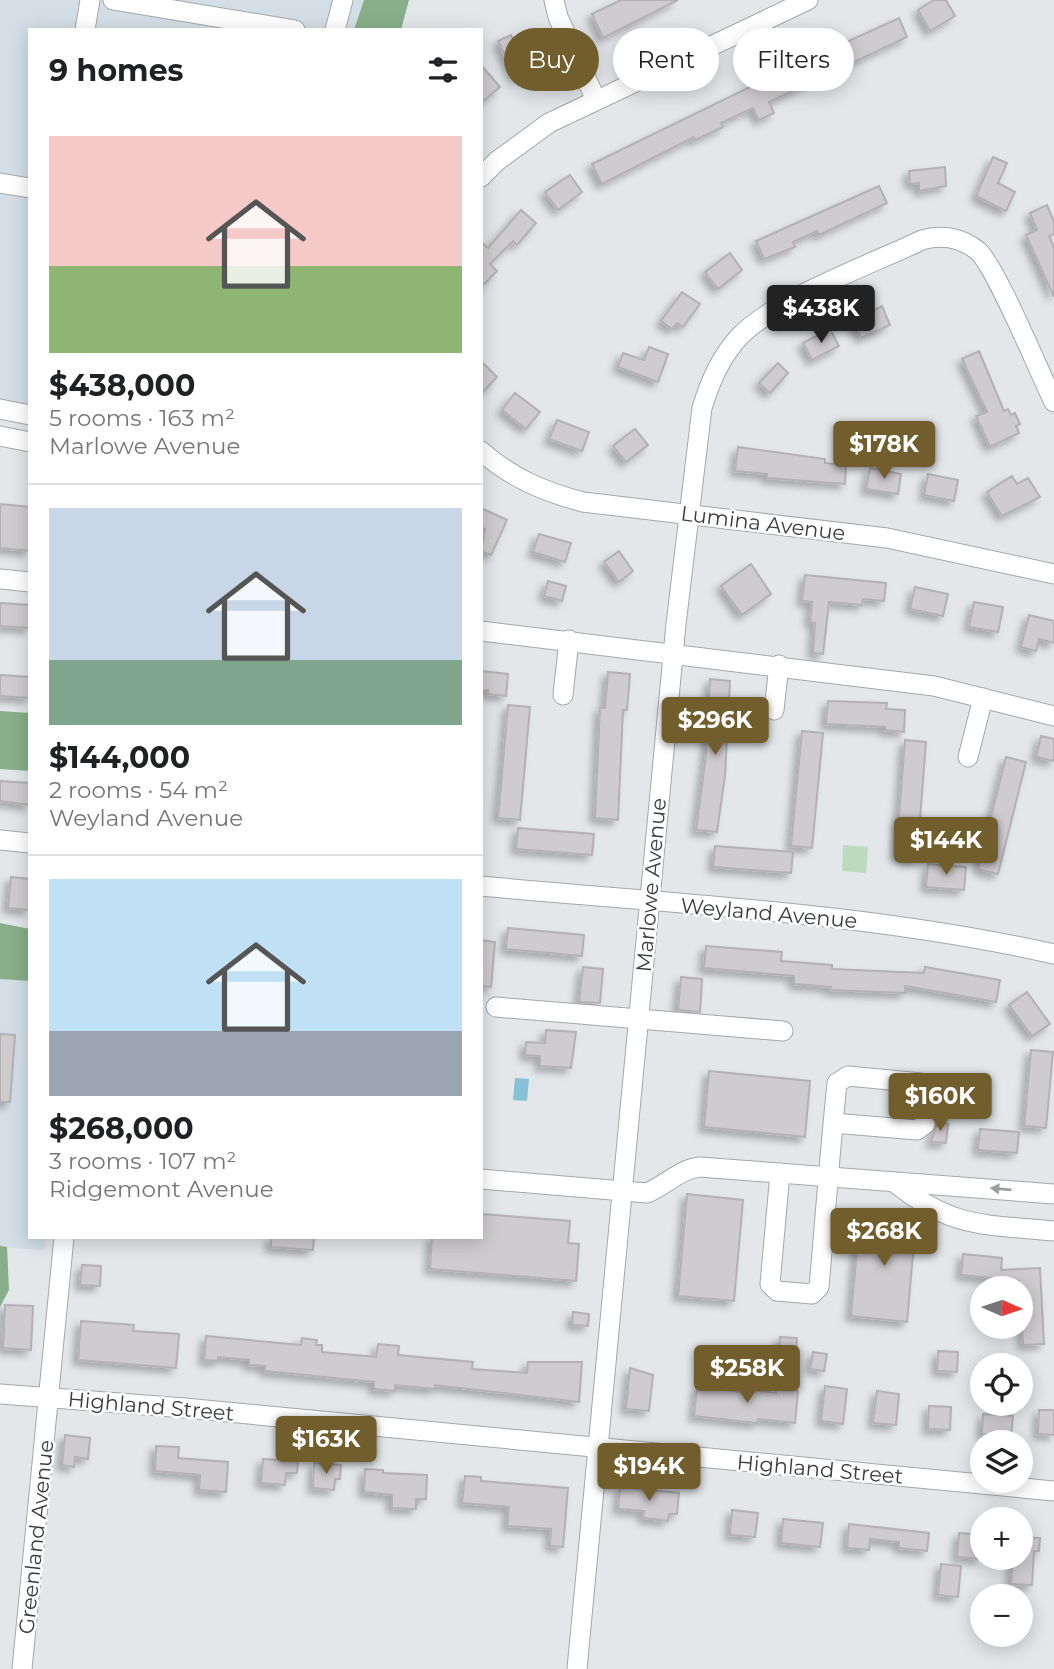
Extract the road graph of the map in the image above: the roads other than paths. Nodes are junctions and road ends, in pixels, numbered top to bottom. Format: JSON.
{"nodes":[{"id":1,"x":90,"y":0,"type":"edge"},
{"id":2,"x":113,"y":0,"type":"edge"},
{"id":3,"x":343,"y":0,"type":"edge"},
{"id":4,"x":554,"y":0,"type":"edge"},
{"id":5,"x":808,"y":0,"type":"edge"},
{"id":6,"x":85,"y":28,"type":"edge"},
{"id":7,"x":283,"y":28,"type":"edge"},
{"id":8,"x":336,"y":28,"type":"edge"},
{"id":9,"x":596,"y":100,"type":"junction"},
{"id":10,"x":483,"y":175,"type":"edge"},
{"id":11,"x":0,"y":183,"type":"edge"},
{"id":12,"x":28,"y":188,"type":"edge"},
{"id":13,"x":1054,"y":402,"type":"edge"},
{"id":14,"x":0,"y":409,"type":"edge"},
{"id":15,"x":28,"y":415,"type":"edge"},
{"id":16,"x":0,"y":436,"type":"edge"},
{"id":17,"x":28,"y":442,"type":"edge"},
{"id":18,"x":483,"y":453,"type":"edge"},
{"id":19,"x":688,"y":514,"type":"junction"},
{"id":20,"x":1054,"y":573,"type":"edge"},
{"id":21,"x":0,"y":579,"type":"edge"},
{"id":22,"x":28,"y":582,"type":"edge"},
{"id":23,"x":483,"y":631,"type":"edge"},
{"id":24,"x":569,"y":640,"type":"junction"},
{"id":25,"x":673,"y":652,"type":"junction"},
{"id":26,"x":779,"y":666,"type":"junction"},
{"id":27,"x":563,"y":695,"type":"dead end"},
{"id":28,"x":983,"y":698,"type":"junction"},
{"id":29,"x":774,"y":710,"type":"dead end"},
{"id":30,"x":1054,"y":716,"type":"edge"},
{"id":31,"x":968,"y":757,"type":"dead end"},
{"id":32,"x":0,"y":840,"type":"edge"},
{"id":33,"x":28,"y":843,"type":"edge"},
{"id":34,"x":483,"y":886,"type":"edge"},
{"id":35,"x":649,"y":901,"type":"junction"},
{"id":36,"x":1054,"y":954,"type":"edge"},
{"id":37,"x":496,"y":1007,"type":"dead end"},
{"id":38,"x":638,"y":1021,"type":"junction"},
{"id":39,"x":783,"y":1031,"type":"dead end"},
{"id":40,"x":833,"y":1123,"type":"junction"},
{"id":41,"x":780,"y":1173,"type":"junction"},
{"id":42,"x":828,"y":1177,"type":"junction"},
{"id":43,"x":483,"y":1179,"type":"edge"},
{"id":44,"x":892,"y":1182,"type":"junction"},
{"id":45,"x":622,"y":1192,"type":"junction"},
{"id":46,"x":1054,"y":1194,"type":"edge"},
{"id":47,"x":1054,"y":1231,"type":"edge"},
{"id":48,"x":64,"y":1239,"type":"edge"},
{"id":49,"x":0,"y":1394,"type":"edge"},
{"id":50,"x":50,"y":1397,"type":"junction"},
{"id":51,"x":598,"y":1448,"type":"junction"},
{"id":52,"x":1054,"y":1491,"type":"edge"},
{"id":53,"x":22,"y":1669,"type":"edge"},
{"id":54,"x":577,"y":1669,"type":"edge"}],
"edges":[{"from":1,"to":6,"type":"street"},
{"from":2,"to":7,"type":"street"},
{"from":3,"to":8,"type":"street"},
{"from":4,"to":9,"type":"street"},
{"from":5,"to":9,"type":"street"},
{"from":9,"to":10,"type":"street"},
{"from":11,"to":12,"type":"street"},
{"from":13,"to":19,"type":"street","name":"Marlowe Avenue"},
{"from":14,"to":15,"type":"street"},
{"from":16,"to":17,"type":"street"},
{"from":18,"to":19,"type":"street","name":"Lumina Avenue"},
{"from":19,"to":20,"type":"street","name":"Lumina Avenue"},
{"from":19,"to":25,"type":"street","name":"Marlowe Avenue"},
{"from":21,"to":22,"type":"street"},
{"from":23,"to":24,"type":"street"},
{"from":24,"to":25,"type":"street"},
{"from":24,"to":27,"type":"street"},
{"from":25,"to":26,"type":"street"},
{"from":25,"to":35,"type":"street","name":"Marlowe Avenue"},
{"from":26,"to":28,"type":"street"},
{"from":26,"to":29,"type":"street"},
{"from":28,"to":30,"type":"street"},
{"from":28,"to":31,"type":"street"},
{"from":32,"to":33,"type":"street"},
{"from":34,"to":35,"type":"street","name":"Weyland Avenue"},
{"from":35,"to":36,"type":"street","name":"Weyland Avenue"},
{"from":35,"to":38,"type":"street","name":"Marlowe Avenue"},
{"from":37,"to":38,"type":"street"},
{"from":38,"to":39,"type":"street"},
{"from":38,"to":45,"type":"street","name":"Marlowe Avenue"},
{"from":40,"to":40,"type":"street"},
{"from":40,"to":42,"type":"street"},
{"from":41,"to":42,"type":"street"},
{"from":41,"to":42,"type":"street"},
{"from":41,"to":45,"type":"street"},
{"from":42,"to":44,"type":"street"},
{"from":43,"to":45,"type":"street"},
{"from":46,"to":44,"type":"street","one_way":true},
{"from":44,"to":47,"type":"street"},
{"from":45,"to":51,"type":"street","name":"Marlowe Avenue"},
{"from":48,"to":50,"type":"street","name":"Greenland Avenue"},
{"from":49,"to":50,"type":"street","name":"Highland Street"},
{"from":50,"to":51,"type":"street","name":"Highland Street"},
{"from":50,"to":53,"type":"street","name":"Greenland Avenue"},
{"from":51,"to":52,"type":"street","name":"Highland Street"},
{"from":51,"to":54,"type":"street","name":"Marlowe Avenue"}]}
